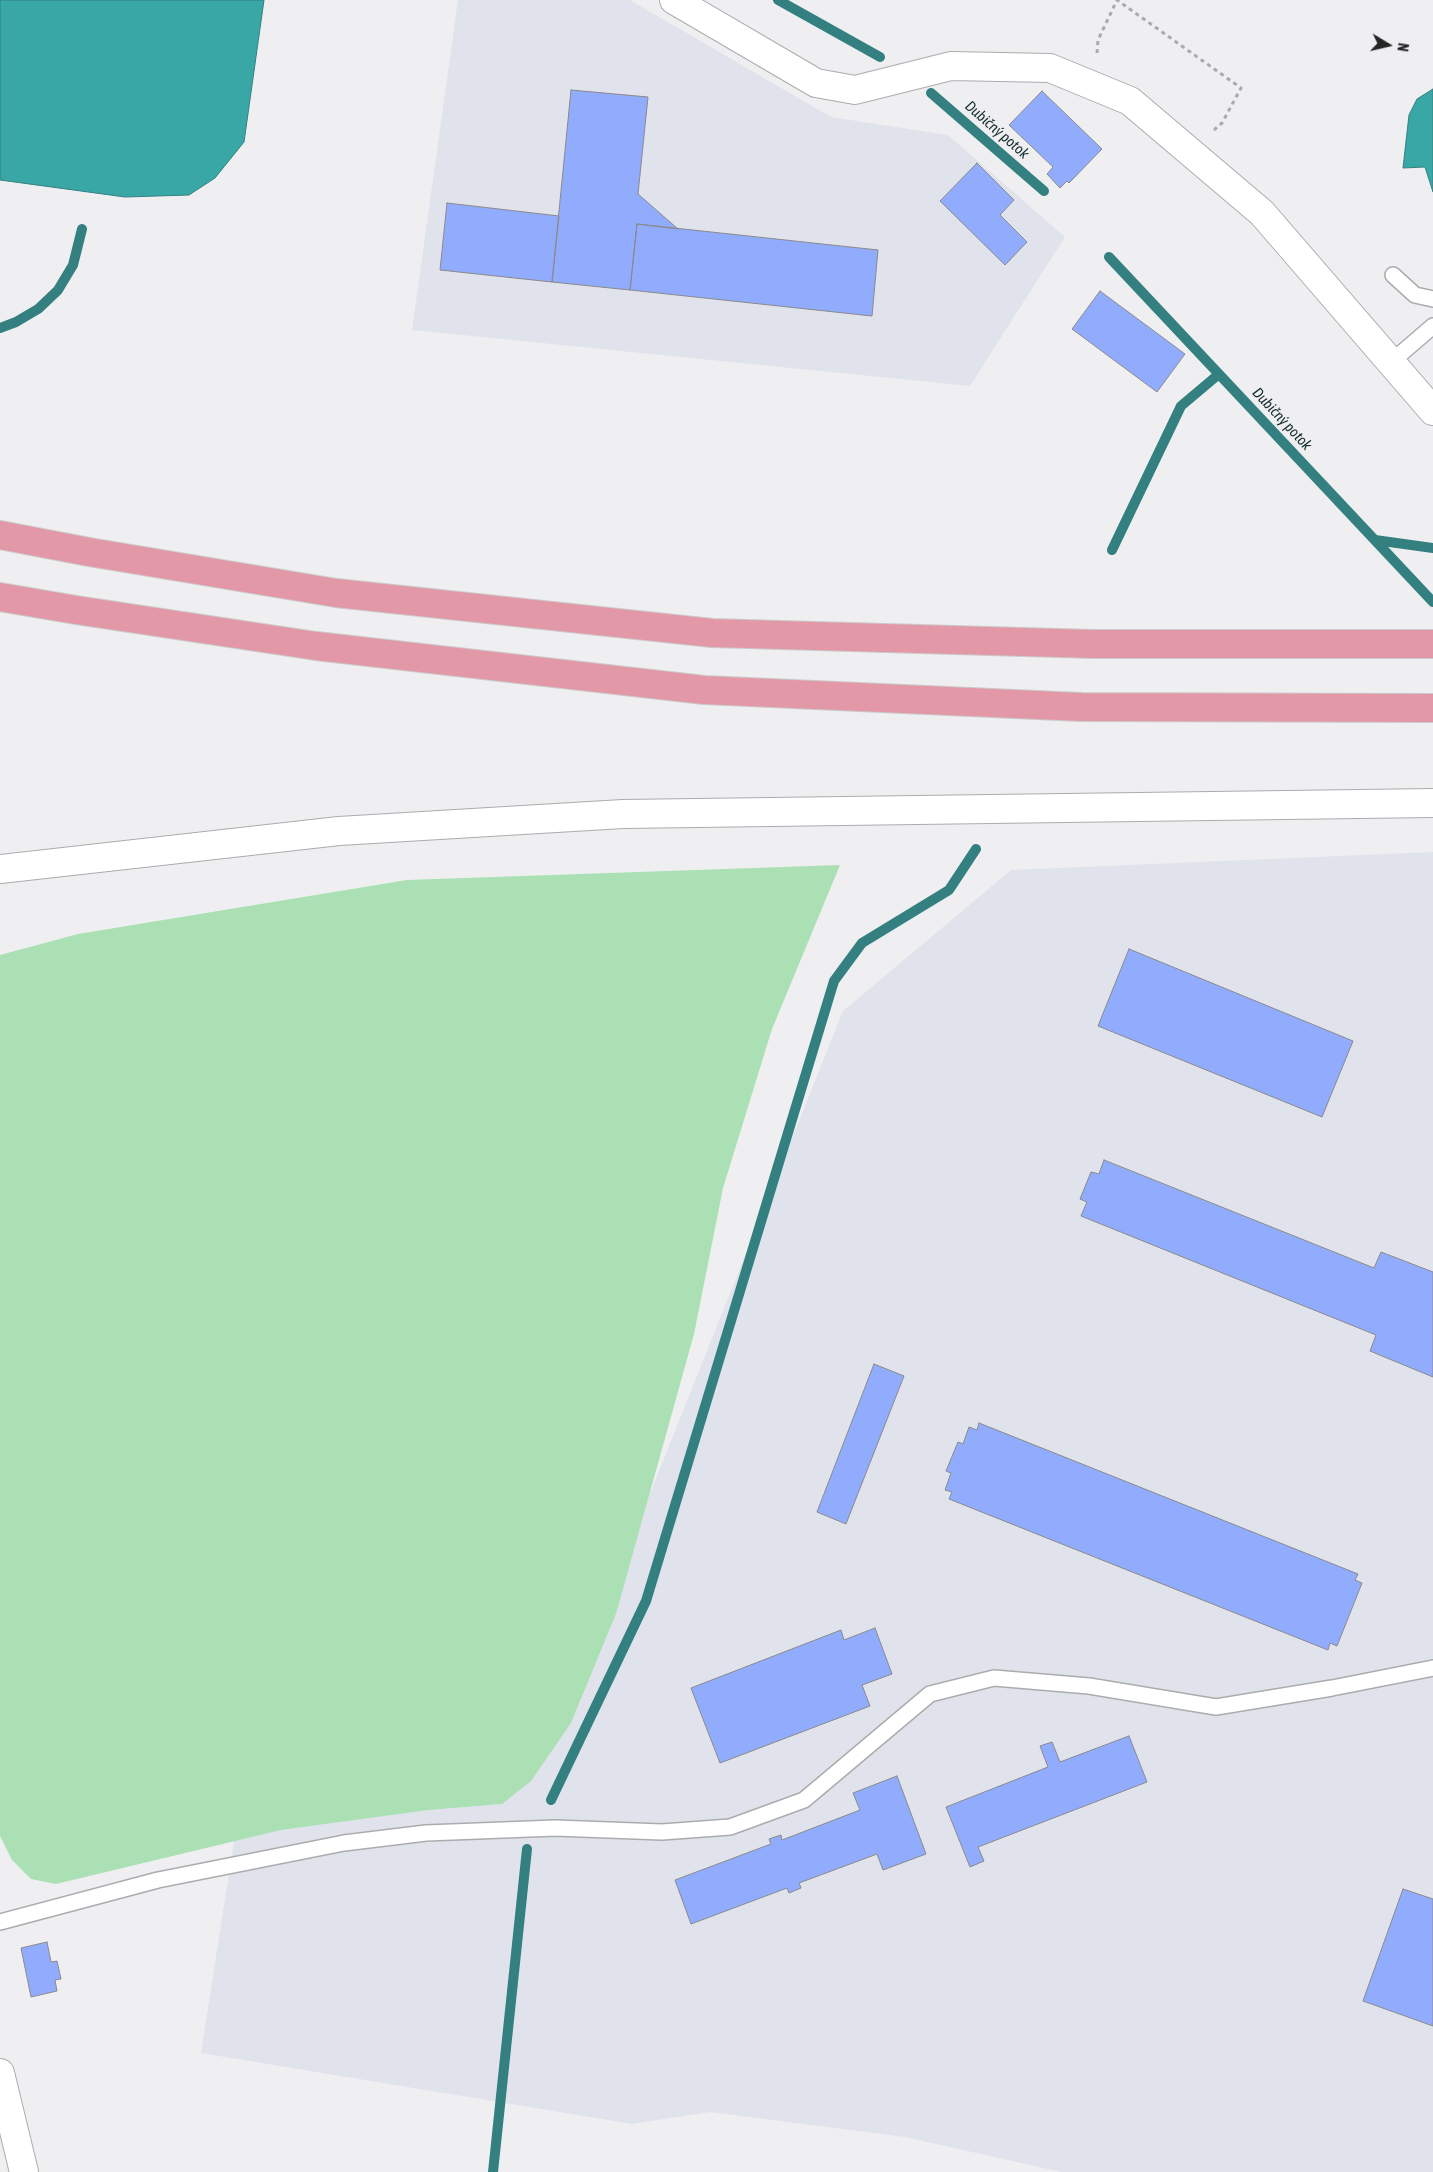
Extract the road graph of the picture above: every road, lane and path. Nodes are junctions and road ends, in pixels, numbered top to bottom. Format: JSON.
{"nodes":[{"id":1,"x":674,"y":0,"type":"edge"},
{"id":2,"x":1095,"y":86,"type":"junction"},
{"id":3,"x":1193,"y":154,"type":"junction"},
{"id":4,"x":1394,"y":275,"type":"dead end"},
{"id":5,"x":1433,"y":299,"type":"edge"},
{"id":6,"x":1433,"y":326,"type":"edge"},
{"id":7,"x":1390,"y":363,"type":"junction"},
{"id":8,"x":1433,"y":411,"type":"edge"},
{"id":9,"x":0,"y":535,"type":"edge"},
{"id":10,"x":0,"y":597,"type":"edge"},
{"id":11,"x":1430,"y":644,"type":"edge"},
{"id":12,"x":1433,"y":708,"type":"edge"},
{"id":13,"x":1433,"y":803,"type":"edge"},
{"id":14,"x":0,"y":869,"type":"edge"},
{"id":15,"x":1433,"y":1668,"type":"edge"},
{"id":16,"x":0,"y":1922,"type":"edge"},
{"id":17,"x":0,"y":2073,"type":"edge"},
{"id":18,"x":24,"y":2172,"type":"edge"}],
"edges":[{"from":1,"to":2,"type":"street"},
{"from":2,"to":3,"type":"street"},
{"from":2,"to":3,"type":"path"},
{"from":3,"to":7,"type":"street"},
{"from":4,"to":5,"type":"lane"},
{"from":6,"to":7,"type":"lane"},
{"from":7,"to":8,"type":"street"},
{"from":9,"to":11,"type":"highway"},
{"from":10,"to":12,"type":"highway"},
{"from":13,"to":14,"type":"street"},
{"from":15,"to":16,"type":"lane"},
{"from":17,"to":18,"type":"street"}]}
